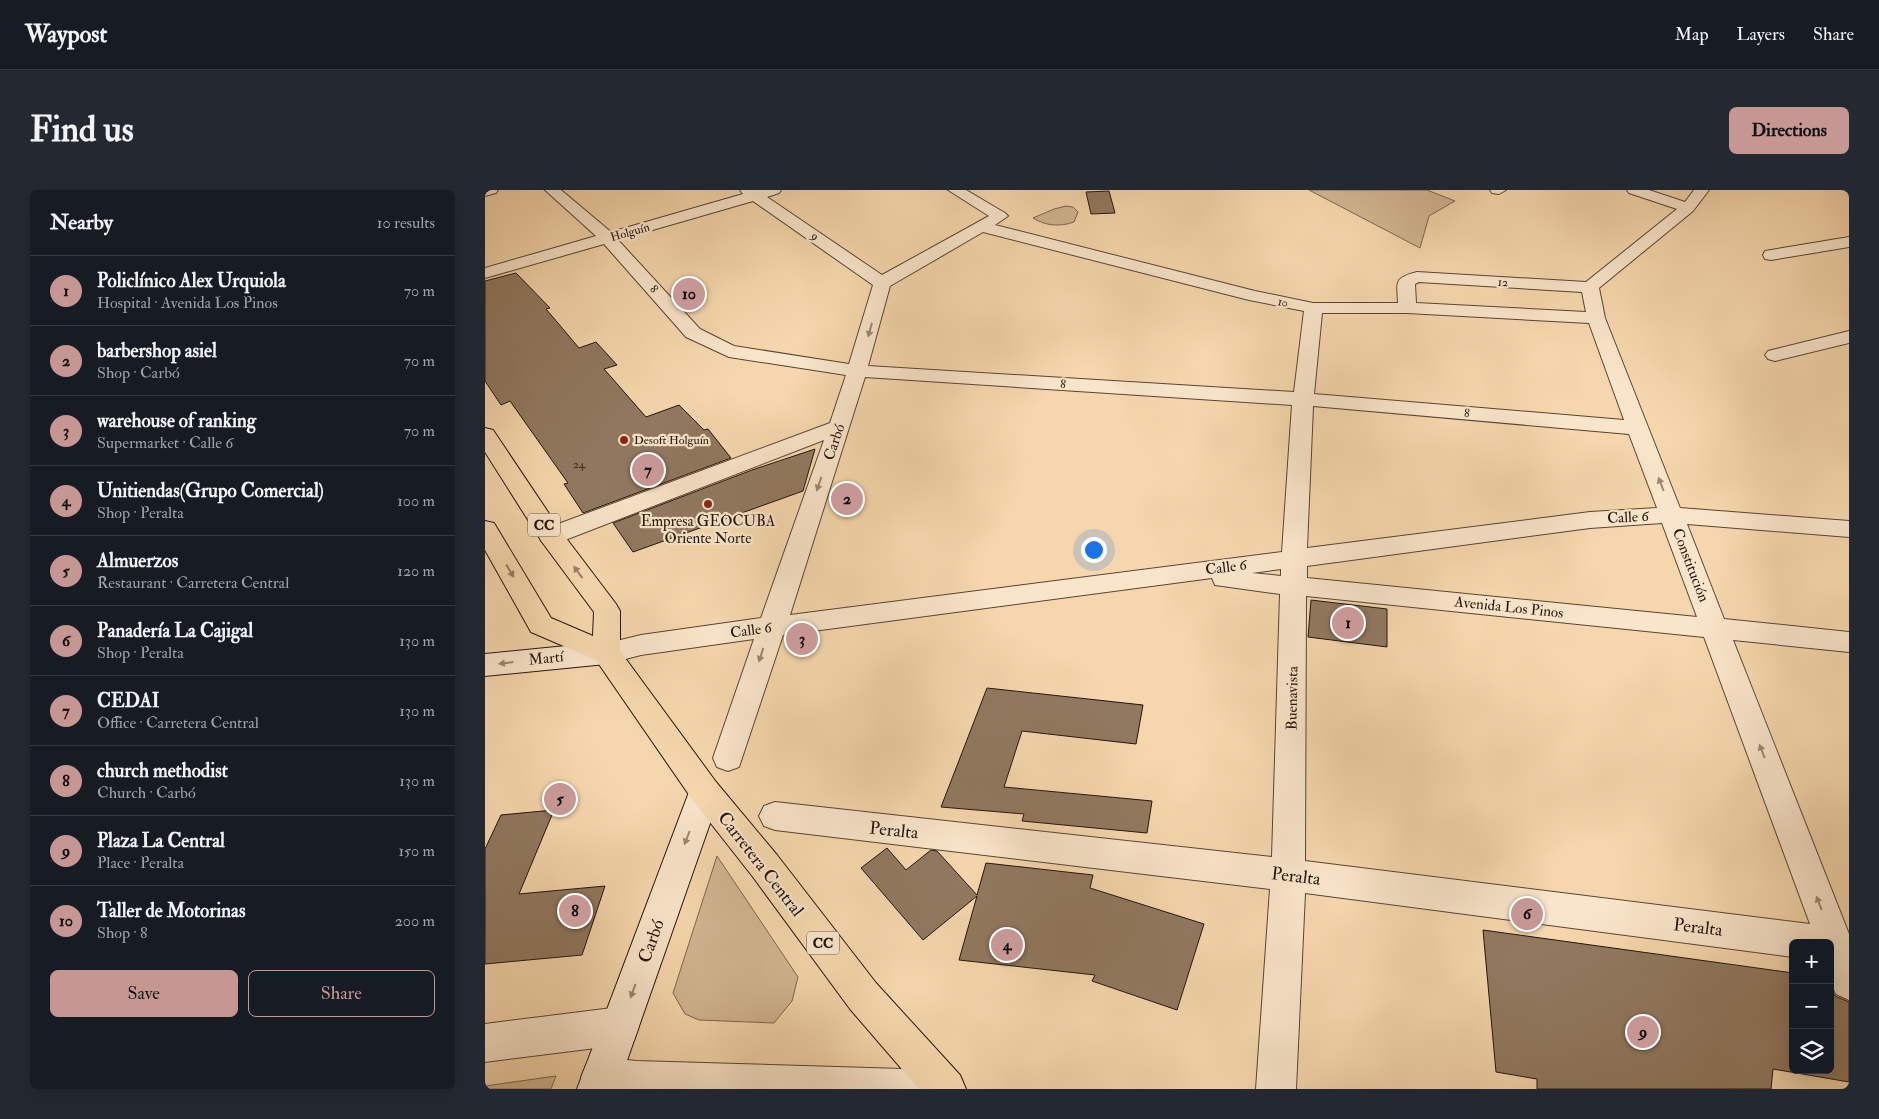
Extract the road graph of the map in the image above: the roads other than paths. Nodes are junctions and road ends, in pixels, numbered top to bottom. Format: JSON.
{"nodes":[{"id":1,"x":491,"y":190,"type":"edge"},
{"id":2,"x":552,"y":190,"type":"edge"},
{"id":3,"x":774,"y":190,"type":"edge"},
{"id":4,"x":955,"y":190,"type":"edge"},
{"id":5,"x":1634,"y":190,"type":"edge"},
{"id":6,"x":1702,"y":190,"type":"edge"},
{"id":7,"x":485,"y":192,"type":"edge"},
{"id":8,"x":752,"y":193,"type":"edge"},
{"id":9,"x":1688,"y":208,"type":"junction"},
{"id":10,"x":979,"y":226,"type":"junction"},
{"id":11,"x":608,"y":238,"type":"junction"},
{"id":12,"x":1849,"y":242,"type":"edge"},
{"id":13,"x":1771,"y":255,"type":"dead end"},
{"id":14,"x":485,"y":273,"type":"edge"},
{"id":15,"x":883,"y":283,"type":"junction"},
{"id":16,"x":1589,"y":287,"type":"junction"},
{"id":17,"x":1313,"y":308,"type":"junction"},
{"id":18,"x":1407,"y":308,"type":"junction"},
{"id":19,"x":1596,"y":318,"type":"junction"},
{"id":20,"x":1849,"y":338,"type":"edge"},
{"id":21,"x":1775,"y":355,"type":"dead end"},
{"id":22,"x":859,"y":371,"type":"junction"},
{"id":23,"x":1302,"y":399,"type":"junction"},
{"id":24,"x":839,"y":427,"type":"junction"},
{"id":25,"x":1639,"y":428,"type":"junction"},
{"id":26,"x":485,"y":435,"type":"edge"},
{"id":27,"x":1672,"y":515,"type":"junction"},
{"id":28,"x":485,"y":529,"type":"edge"},
{"id":29,"x":1849,"y":529,"type":"edge"},
{"id":30,"x":551,"y":536,"type":"junction"},
{"id":31,"x":1295,"y":572,"type":"junction"},
{"id":32,"x":1169,"y":574,"type":"joint"},
{"id":33,"x":770,"y":627,"type":"junction"},
{"id":34,"x":1716,"y":629,"type":"junction"},
{"id":35,"x":1849,"y":642,"type":"edge"},
{"id":36,"x":606,"y":653,"type":"junction"},
{"id":37,"x":485,"y":665,"type":"edge"},
{"id":38,"x":728,"y":758,"type":"dead end"},
{"id":39,"x":705,"y":792,"type":"junction"},
{"id":40,"x":775,"y":816,"type":"dead end"},
{"id":41,"x":1288,"y":875,"type":"junction"},
{"id":42,"x":1789,"y":939,"type":"edge"},
{"id":43,"x":1831,"y":939,"type":"edge"},
{"id":44,"x":1834,"y":947,"type":"edge"},
{"id":45,"x":1849,"y":981,"type":"edge"},
{"id":46,"x":620,"y":1026,"type":"junction"},
{"id":47,"x":485,"y":1043,"type":"edge"},
{"id":48,"x":599,"y":1083,"type":"edge"},
{"id":49,"x":903,"y":1089,"type":"edge"},
{"id":50,"x":946,"y":1089,"type":"edge"},
{"id":51,"x":1276,"y":1089,"type":"edge"}],
"edges":[{"from":1,"to":7,"type":"street"},
{"from":2,"to":11,"type":"street","name":"8"},
{"from":3,"to":8,"type":"street","name":"Holguín"},
{"from":4,"to":10,"type":"street"},
{"from":5,"to":9,"type":"street"},
{"from":6,"to":9,"type":"street"},
{"from":8,"to":11,"type":"street","name":"Holguín"},
{"from":8,"to":15,"type":"street","name":"9"},
{"from":9,"to":16,"type":"street"},
{"from":10,"to":15,"type":"street"},
{"from":10,"to":17,"type":"street","name":"10"},
{"from":11,"to":14,"type":"street","name":"Holguín"},
{"from":11,"to":22,"type":"street","name":"8"},
{"from":12,"to":13,"type":"street"},
{"from":15,"to":22,"type":"street","name":"Carbó","one_way":true},
{"from":16,"to":18,"type":"street","name":"12"},
{"from":16,"to":19,"type":"street","name":"Constitución"},
{"from":17,"to":18,"type":"street","name":"10"},
{"from":17,"to":23,"type":"street","name":"Buenavista"},
{"from":18,"to":19,"type":"street","name":"10"},
{"from":19,"to":25,"type":"street","name":"Constitución"},
{"from":20,"to":21,"type":"street"},
{"from":22,"to":23,"type":"street","name":"8"},
{"from":22,"to":24,"type":"street","name":"Carbó"},
{"from":23,"to":25,"type":"street","name":"8"},
{"from":23,"to":31,"type":"street","name":"Buenavista"},
{"from":24,"to":30,"type":"street"},
{"from":24,"to":33,"type":"street","name":"Carbó","one_way":true},
{"from":27,"to":25,"type":"street","name":"Constitución","one_way":true},
{"from":26,"to":30,"type":"main road","number":"CC"},
{"from":27,"to":29,"type":"street","name":"Calle 6"},
{"from":27,"to":31,"type":"street","name":"Calle 6"},
{"from":27,"to":34,"type":"street","name":"Constitución"},
{"from":28,"to":36,"type":"main road","one_way":true},
{"from":36,"to":30,"type":"main road","number":"CC","one_way":true},
{"from":31,"to":32,"type":"street","name":"Avenida Los Pinos"},
{"from":31,"to":34,"type":"street","name":"Avenida Los Pinos"},
{"from":31,"to":41,"type":"street","name":"Buenavista"},
{"from":32,"to":33,"type":"street","name":"Calle 6"},
{"from":33,"to":36,"type":"street","name":"Calle 6"},
{"from":33,"to":38,"type":"street","name":"Carbó","one_way":true},
{"from":34,"to":35,"type":"street","name":"Avenida Los Pinos"},
{"from":43,"to":34,"type":"street","name":"Constitución","one_way":true},
{"from":36,"to":37,"type":"street","name":"Martí","one_way":true},
{"from":36,"to":39,"type":"main road","name":"Carretera Central","number":"CC"},
{"from":39,"to":46,"type":"street","name":"Carbó","one_way":true},
{"from":39,"to":50,"type":"main road","name":"Carretera Central","number":"CC"},
{"from":40,"to":41,"type":"street","name":"Peralta"},
{"from":41,"to":42,"type":"street","name":"Peralta"},
{"from":41,"to":51,"type":"street","name":"Buenavista"},
{"from":44,"to":45,"type":"street","name":"Constitución"},
{"from":46,"to":47,"type":"street"},
{"from":46,"to":48,"type":"street","name":"Carbó"},
{"from":48,"to":49,"type":"street"}]}
